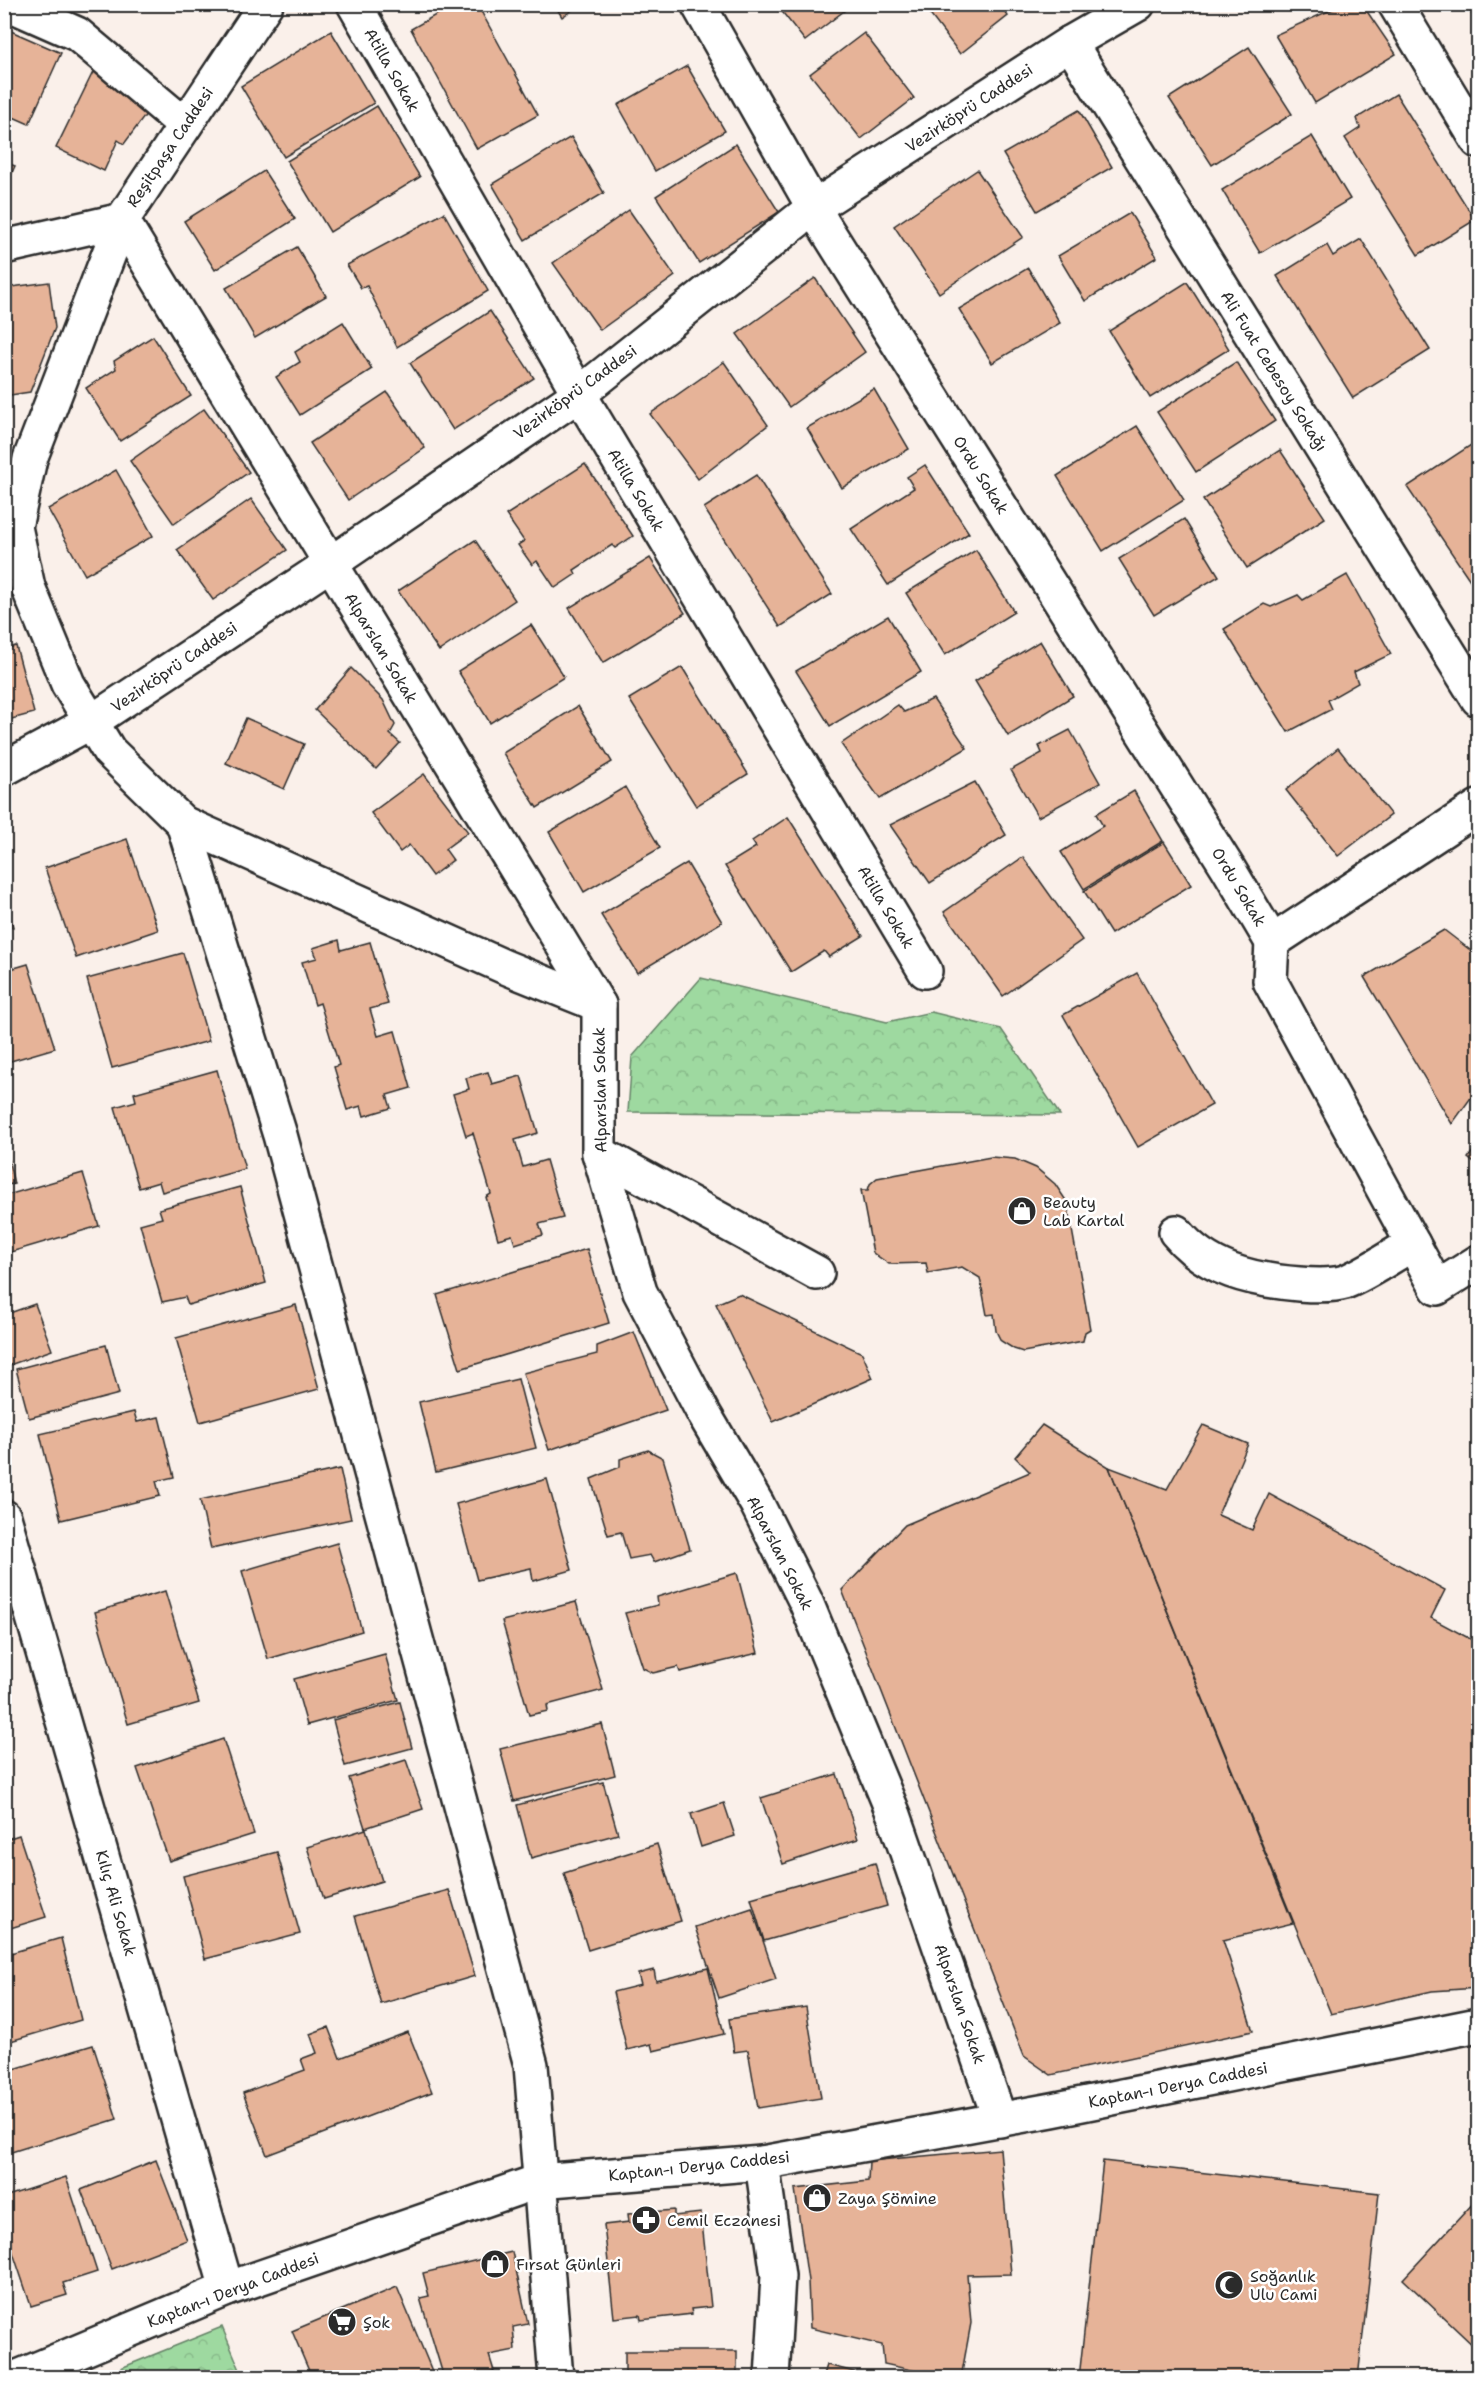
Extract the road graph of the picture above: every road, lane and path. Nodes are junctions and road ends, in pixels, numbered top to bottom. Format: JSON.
{"nodes":[{"id":1,"x":9,"y":4,"type":"edge"},
{"id":2,"x":266,"y":4,"type":"edge"},
{"id":3,"x":354,"y":4,"type":"edge"},
{"id":4,"x":698,"y":4,"type":"edge"},
{"id":5,"x":1138,"y":4,"type":"edge"},
{"id":6,"x":1395,"y":4,"type":"edge"},
{"id":7,"x":1070,"y":43,"type":"junction"},
{"id":8,"x":185,"y":125,"type":"junction"},
{"id":9,"x":1479,"y":141,"type":"edge"},
{"id":10,"x":813,"y":208,"type":"junction"},
{"id":11,"x":122,"y":220,"type":"junction"},
{"id":12,"x":4,"y":247,"type":"edge"},
{"id":13,"x":579,"y":394,"type":"junction"},
{"id":14,"x":330,"y":564,"type":"junction"},
{"id":15,"x":1479,"y":699,"type":"edge"},
{"id":16,"x":91,"y":722,"type":"junction"},
{"id":17,"x":4,"y":769,"type":"edge"},
{"id":18,"x":1479,"y":807,"type":"edge"},
{"id":19,"x":183,"y":823,"type":"junction"},
{"id":20,"x":1272,"y":942,"type":"junction"},
{"id":21,"x":925,"y":971,"type":"dead end"},
{"id":22,"x":599,"y":1005,"type":"junction"},
{"id":23,"x":599,"y":1153,"type":"junction"},
{"id":24,"x":1176,"y":1232,"type":"dead end"},
{"id":25,"x":1413,"y":1244,"type":"junction"},
{"id":26,"x":1479,"y":1262,"type":"edge"},
{"id":27,"x":817,"y":1274,"type":"dead end"},
{"id":28,"x":4,"y":1517,"type":"edge"},
{"id":29,"x":1479,"y":2025,"type":"edge"},
{"id":30,"x":1000,"y":2120,"type":"junction"},
{"id":31,"x":762,"y":2163,"type":"junction"},
{"id":32,"x":539,"y":2181,"type":"junction"},
{"id":33,"x":227,"y":2289,"type":"junction"},
{"id":34,"x":16,"y":2378,"type":"edge"},
{"id":35,"x":556,"y":2378,"type":"edge"},
{"id":36,"x":772,"y":2378,"type":"edge"}],
"edges":[{"from":1,"to":8,"type":"street"},
{"from":2,"to":8,"type":"street","name":"Reşitpaşa Caddesi"},
{"from":3,"to":13,"type":"street","name":"Atilla Sokak"},
{"from":4,"to":10,"type":"street","name":"Ordu Sokak"},
{"from":5,"to":7,"type":"street","name":"Vezirköprü Caddesi"},
{"from":6,"to":9,"type":"street"},
{"from":7,"to":10,"type":"street","name":"Vezirköprü Caddesi"},
{"from":7,"to":15,"type":"street","name":"Ali Fuat Cebesoy Sokağı"},
{"from":8,"to":11,"type":"street","name":"Reşitpaşa Caddesi"},
{"from":10,"to":13,"type":"street","name":"Vezirköprü Caddesi"},
{"from":10,"to":20,"type":"street","name":"Ordu Sokak"},
{"from":11,"to":12,"type":"street","name":"Reşitpaşa Caddesi"},
{"from":11,"to":14,"type":"street","name":"Alparslan Sokak"},
{"from":11,"to":16,"type":"street"},
{"from":13,"to":14,"type":"street","name":"Vezirköprü Caddesi"},
{"from":13,"to":21,"type":"street","name":"Atilla Sokak"},
{"from":14,"to":16,"type":"street","name":"Vezirköprü Caddesi"},
{"from":14,"to":22,"type":"street","name":"Alparslan Sokak"},
{"from":16,"to":17,"type":"street","name":"Vezirköprü Caddesi"},
{"from":16,"to":19,"type":"street"},
{"from":18,"to":20,"type":"street"},
{"from":19,"to":22,"type":"street"},
{"from":19,"to":32,"type":"street"},
{"from":20,"to":25,"type":"street"},
{"from":22,"to":23,"type":"street","name":"Alparslan Sokak"},
{"from":23,"to":27,"type":"street"},
{"from":23,"to":30,"type":"street","name":"Alparslan Sokak"},
{"from":24,"to":25,"type":"street"},
{"from":25,"to":26,"type":"street"},
{"from":28,"to":33,"type":"street","name":"Kılıç Ali Sokak"},
{"from":29,"to":30,"type":"street","name":"Kaptan-ı Derya Caddesi"},
{"from":30,"to":31,"type":"street","name":"Kaptan-ı Derya Caddesi"},
{"from":31,"to":32,"type":"street","name":"Kaptan-ı Derya Caddesi"},
{"from":31,"to":36,"type":"street"},
{"from":32,"to":33,"type":"street","name":"Kaptan-ı Derya Caddesi"},
{"from":32,"to":35,"type":"street"},
{"from":33,"to":34,"type":"street","name":"Kaptan-ı Derya Caddesi"}]}
